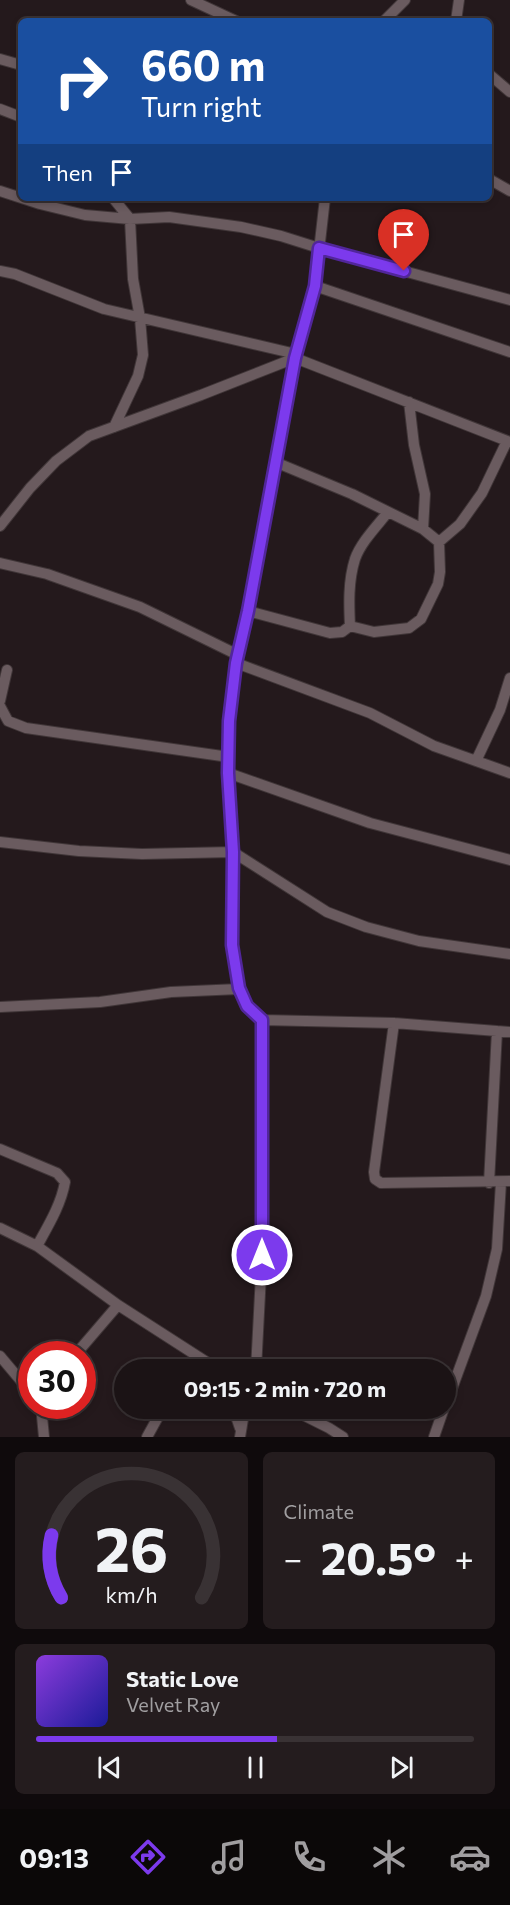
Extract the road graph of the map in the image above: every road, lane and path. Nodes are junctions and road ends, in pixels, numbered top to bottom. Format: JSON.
{"nodes":[{"id":1,"x":190,"y":0,"type":"edge"},
{"id":2,"x":405,"y":0,"type":"edge"},
{"id":3,"x":459,"y":0,"type":"edge"},
{"id":4,"x":229,"y":18,"type":"edge"},
{"id":5,"x":387,"y":18,"type":"edge"},
{"id":6,"x":456,"y":18,"type":"edge"},
{"id":7,"x":0,"y":58,"type":"edge"},
{"id":8,"x":18,"y":63,"type":"edge"},
{"id":9,"x":492,"y":77,"type":"edge"},
{"id":10,"x":510,"y":92,"type":"edge"},
{"id":11,"x":0,"y":109,"type":"edge"},
{"id":12,"x":18,"y":116,"type":"edge"},
{"id":13,"x":492,"y":181,"type":"edge"},
{"id":14,"x":510,"y":190,"type":"edge"},
{"id":15,"x":0,"y":191,"type":"edge"},
{"id":16,"x":18,"y":197,"type":"edge"},
{"id":17,"x":31,"y":201,"type":"edge"},
{"id":18,"x":115,"y":201,"type":"edge"},
{"id":19,"x":325,"y":201,"type":"edge"},
{"id":20,"x":130,"y":219,"type":"junction"},
{"id":21,"x":319,"y":248,"type":"junction"},
{"id":22,"x":0,"y":271,"type":"edge"},
{"id":23,"x":315,"y":286,"type":"junction"},
{"id":24,"x":510,"y":300,"type":"edge"},
{"id":25,"x":140,"y":318,"type":"junction"},
{"id":26,"x":510,"y":352,"type":"edge"},
{"id":27,"x":295,"y":356,"type":"junction"},
{"id":28,"x":409,"y":402,"type":"junction"},
{"id":29,"x":114,"y":427,"type":"junction"},
{"id":30,"x":508,"y":441,"type":"edge"},
{"id":31,"x":275,"y":462,"type":"junction"},
{"id":32,"x":388,"y":512,"type":"junction"},
{"id":33,"x":0,"y":525,"type":"edge"},
{"id":34,"x":423,"y":529,"type":"junction"},
{"id":35,"x":439,"y":542,"type":"junction"},
{"id":36,"x":0,"y":563,"type":"edge"},
{"id":37,"x":248,"y":611,"type":"junction"},
{"id":38,"x":350,"y":626,"type":"junction"},
{"id":39,"x":237,"y":659,"type":"junction"},
{"id":40,"x":7,"y":670,"type":"dead end"},
{"id":41,"x":510,"y":678,"type":"edge"},
{"id":42,"x":0,"y":700,"type":"edge"},
{"id":43,"x":0,"y":706,"type":"edge"},
{"id":44,"x":229,"y":757,"type":"junction"},
{"id":45,"x":476,"y":761,"type":"junction"},
{"id":46,"x":228,"y":773,"type":"junction"},
{"id":47,"x":510,"y":773,"type":"edge"},
{"id":48,"x":0,"y":842,"type":"edge"},
{"id":49,"x":233,"y":852,"type":"junction"},
{"id":50,"x":510,"y":860,"type":"edge"},
{"id":51,"x":510,"y":954,"type":"edge"},
{"id":52,"x":239,"y":988,"type":"junction"},
{"id":53,"x":0,"y":1007,"type":"edge"},
{"id":54,"x":262,"y":1020,"type":"junction"},
{"id":55,"x":394,"y":1023,"type":"junction"},
{"id":56,"x":497,"y":1031,"type":"junction"},
{"id":57,"x":510,"y":1032,"type":"edge"},
{"id":58,"x":0,"y":1149,"type":"edge"},
{"id":59,"x":506,"y":1182,"type":"edge"},
{"id":60,"x":489,"y":1183,"type":"junction"},
{"id":61,"x":0,"y":1228,"type":"edge"},
{"id":62,"x":37,"y":1246,"type":"junction"},
{"id":63,"x":118,"y":1305,"type":"junction"},
{"id":64,"x":87,"y":1341,"type":"edge"},
{"id":65,"x":0,"y":1356,"type":"edge"},
{"id":66,"x":202,"y":1359,"type":"edge"},
{"id":67,"x":257,"y":1359,"type":"edge"},
{"id":68,"x":18,"y":1377,"type":"edge"},
{"id":69,"x":456,"y":1377,"type":"edge"},
{"id":70,"x":42,"y":1419,"type":"edge"},
{"id":71,"x":157,"y":1419,"type":"edge"},
{"id":72,"x":235,"y":1419,"type":"edge"},
{"id":73,"x":243,"y":1419,"type":"edge"},
{"id":74,"x":311,"y":1419,"type":"edge"},
{"id":75,"x":441,"y":1419,"type":"edge"},
{"id":76,"x":240,"y":1434,"type":"edge"},
{"id":77,"x":44,"y":1437,"type":"edge"},
{"id":78,"x":147,"y":1437,"type":"edge"},
{"id":79,"x":343,"y":1437,"type":"edge"},
{"id":80,"x":434,"y":1437,"type":"edge"}],
"edges":[{"from":1,"to":4,"type":"street"},
{"from":2,"to":5,"type":"street"},
{"from":3,"to":6,"type":"street"},
{"from":7,"to":8,"type":"street"},
{"from":9,"to":10,"type":"street"},
{"from":11,"to":12,"type":"street"},
{"from":13,"to":14,"type":"street"},
{"from":15,"to":16,"type":"street"},
{"from":17,"to":20,"type":"street"},
{"from":18,"to":20,"type":"street"},
{"from":19,"to":21,"type":"street"},
{"from":20,"to":21,"type":"street"},
{"from":20,"to":25,"type":"street"},
{"from":21,"to":23,"type":"street"},
{"from":21,"to":24,"type":"street"},
{"from":22,"to":25,"type":"street"},
{"from":23,"to":26,"type":"street"},
{"from":23,"to":27,"type":"street"},
{"from":25,"to":27,"type":"street"},
{"from":25,"to":29,"type":"street"},
{"from":27,"to":28,"type":"street"},
{"from":27,"to":29,"type":"street"},
{"from":27,"to":31,"type":"street"},
{"from":28,"to":30,"type":"street"},
{"from":28,"to":34,"type":"street"},
{"from":29,"to":33,"type":"street"},
{"from":30,"to":35,"type":"street"},
{"from":31,"to":32,"type":"street"},
{"from":31,"to":37,"type":"street"},
{"from":32,"to":34,"type":"street"},
{"from":32,"to":38,"type":"street"},
{"from":34,"to":35,"type":"street"},
{"from":35,"to":38,"type":"street"},
{"from":36,"to":39,"type":"street"},
{"from":37,"to":38,"type":"street"},
{"from":37,"to":39,"type":"street"},
{"from":39,"to":44,"type":"street"},
{"from":39,"to":45,"type":"street"},
{"from":40,"to":42,"type":"street"},
{"from":41,"to":45,"type":"street"},
{"from":43,"to":44,"type":"street"},
{"from":44,"to":46,"type":"street"},
{"from":45,"to":47,"type":"street"},
{"from":46,"to":49,"type":"street"},
{"from":46,"to":50,"type":"street"},
{"from":48,"to":49,"type":"street"},
{"from":49,"to":51,"type":"street"},
{"from":49,"to":52,"type":"street"},
{"from":52,"to":53,"type":"street"},
{"from":52,"to":54,"type":"street"},
{"from":54,"to":55,"type":"street"},
{"from":54,"to":67,"type":"street"},
{"from":55,"to":56,"type":"street"},
{"from":55,"to":60,"type":"street"},
{"from":56,"to":57,"type":"street"},
{"from":56,"to":60,"type":"street"},
{"from":58,"to":62,"type":"street"},
{"from":59,"to":60,"type":"street"},
{"from":59,"to":69,"type":"street"},
{"from":61,"to":62,"type":"street"},
{"from":62,"to":63,"type":"street"},
{"from":63,"to":64,"type":"street"},
{"from":63,"to":66,"type":"street"},
{"from":65,"to":68,"type":"street"},
{"from":70,"to":77,"type":"street"},
{"from":71,"to":78,"type":"street"},
{"from":72,"to":76,"type":"street"},
{"from":73,"to":76,"type":"street"},
{"from":74,"to":79,"type":"street"},
{"from":75,"to":80,"type":"street"}]}
